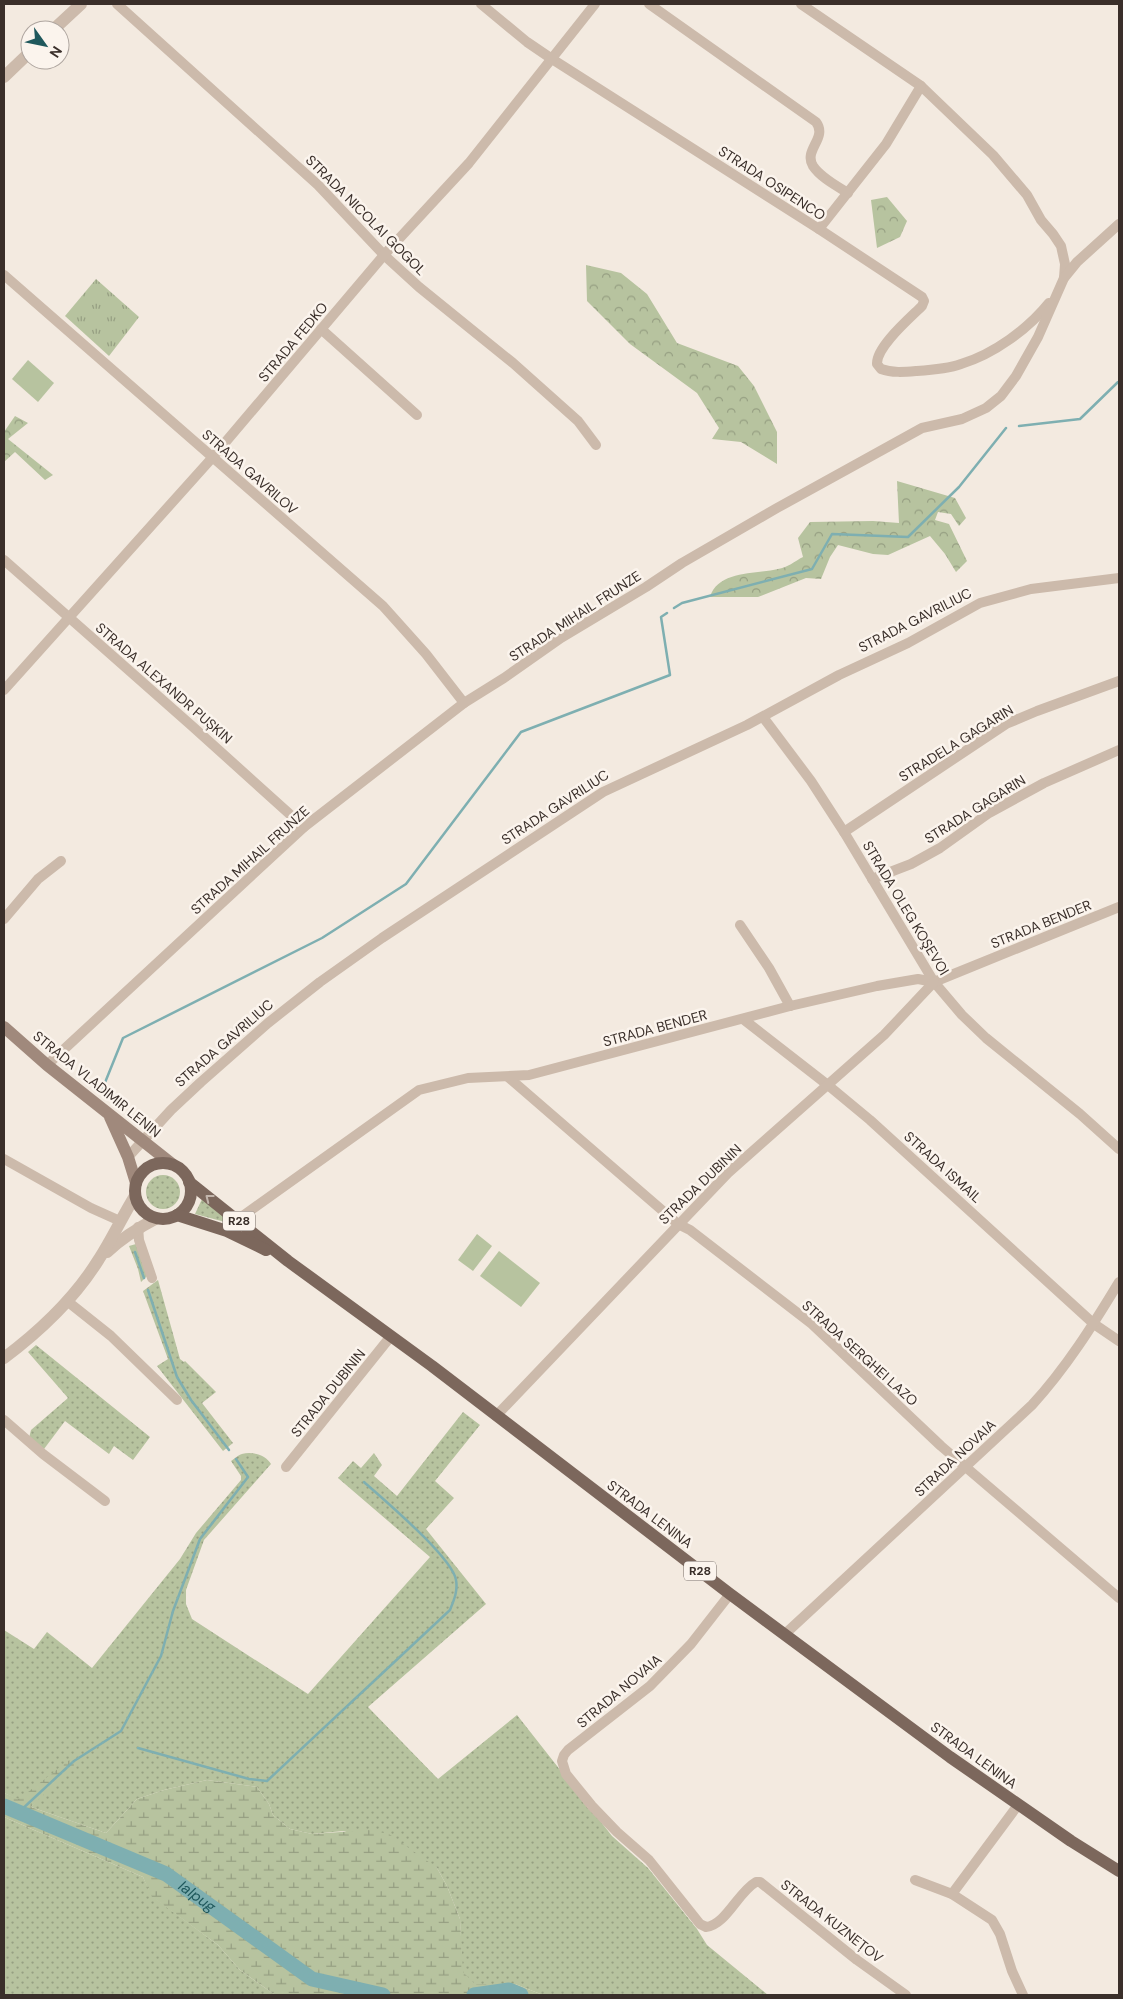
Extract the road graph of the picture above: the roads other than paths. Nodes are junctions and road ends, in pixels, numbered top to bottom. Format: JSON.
{"nodes":[{"id":1,"x":81,"y":4,"type":"edge"},
{"id":2,"x":117,"y":4,"type":"edge"},
{"id":3,"x":481,"y":4,"type":"edge"},
{"id":4,"x":595,"y":4,"type":"edge"},
{"id":5,"x":649,"y":4,"type":"edge"},
{"id":6,"x":801,"y":4,"type":"edge"},
{"id":7,"x":64,"y":20,"type":"edge"},
{"id":8,"x":552,"y":59,"type":"junction"},
{"id":9,"x":20,"y":62,"type":"edge"},
{"id":10,"x":4,"y":77,"type":"edge"},
{"id":11,"x":921,"y":86,"type":"junction"},
{"id":12,"x":848,"y":193,"type":"junction"},
{"id":13,"x":1119,"y":224,"type":"edge"},
{"id":14,"x":819,"y":229,"type":"junction"},
{"id":15,"x":384,"y":255,"type":"junction"},
{"id":16,"x":4,"y":275,"type":"edge"},
{"id":17,"x":1064,"y":278,"type":"junction"},
{"id":18,"x":1056,"y":294,"type":"junction"},
{"id":19,"x":322,"y":329,"type":"junction"},
{"id":20,"x":417,"y":415,"type":"dead end"},
{"id":21,"x":596,"y":445,"type":"dead end"},
{"id":22,"x":212,"y":458,"type":"junction"},
{"id":23,"x":4,"y":560,"type":"edge"},
{"id":24,"x":1119,"y":578,"type":"edge"},
{"id":25,"x":68,"y":617,"type":"junction"},
{"id":26,"x":1119,"y":681,"type":"edge"},
{"id":27,"x":4,"y":690,"type":"edge"},
{"id":28,"x":464,"y":703,"type":"junction"},
{"id":29,"x":763,"y":717,"type":"junction"},
{"id":30,"x":1119,"y":750,"type":"edge"},
{"id":31,"x":304,"y":827,"type":"junction"},
{"id":32,"x":844,"y":832,"type":"junction"},
{"id":33,"x":61,"y":861,"type":"dead end"},
{"id":34,"x":872,"y":878,"type":"junction"},
{"id":35,"x":1119,"y":907,"type":"edge"},
{"id":36,"x":4,"y":919,"type":"edge"},
{"id":37,"x":740,"y":924,"type":"dead end"},
{"id":38,"x":934,"y":982,"type":"junction"},
{"id":39,"x":790,"y":1006,"type":"junction"},
{"id":40,"x":743,"y":1019,"type":"junction"},
{"id":41,"x":4,"y":1028,"type":"edge"},
{"id":42,"x":47,"y":1065,"type":"junction"},
{"id":43,"x":508,"y":1077,"type":"junction"},
{"id":44,"x":829,"y":1086,"type":"junction"},
{"id":45,"x":109,"y":1115,"type":"junction"},
{"id":46,"x":143,"y":1141,"type":"junction"},
{"id":47,"x":1119,"y":1149,"type":"edge"},
{"id":48,"x":128,"y":1157,"type":"junction"},
{"id":49,"x":4,"y":1159,"type":"edge"},
{"id":50,"x":172,"y":1164,"type":"junction"},
{"id":51,"x":189,"y":1182,"type":"junction"},
{"id":52,"x":136,"y":1183,"type":"junction"},
{"id":53,"x":135,"y":1196,"type":"junction"},
{"id":54,"x":177,"y":1215,"type":"junction"},
{"id":55,"x":157,"y":1218,"type":"junction"},
{"id":56,"x":237,"y":1220,"type":"junction"},
{"id":57,"x":120,"y":1221,"type":"junction"},
{"id":58,"x":678,"y":1224,"type":"junction"},
{"id":59,"x":138,"y":1228,"type":"junction"},
{"id":60,"x":227,"y":1231,"type":"junction"},
{"id":61,"x":99,"y":1259,"type":"junction"},
{"id":62,"x":288,"y":1262,"type":"junction"},
{"id":63,"x":152,"y":1278,"type":"dead end"},
{"id":64,"x":1119,"y":1282,"type":"edge"},
{"id":65,"x":67,"y":1301,"type":"junction"},
{"id":66,"x":1094,"y":1324,"type":"junction"},
{"id":67,"x":391,"y":1336,"type":"junction"},
{"id":68,"x":1119,"y":1341,"type":"edge"},
{"id":69,"x":4,"y":1358,"type":"edge"},
{"id":70,"x":178,"y":1400,"type":"dead end"},
{"id":71,"x":496,"y":1416,"type":"junction"},
{"id":72,"x":4,"y":1420,"type":"edge"},
{"id":73,"x":286,"y":1467,"type":"dead end"},
{"id":74,"x":966,"y":1467,"type":"junction"},
{"id":75,"x":105,"y":1501,"type":"dead end"},
{"id":76,"x":730,"y":1594,"type":"junction"},
{"id":77,"x":1119,"y":1598,"type":"edge"},
{"id":78,"x":785,"y":1634,"type":"junction"},
{"id":79,"x":562,"y":1761,"type":"joint"},
{"id":80,"x":1018,"y":1804,"type":"junction"},
{"id":81,"x":1119,"y":1871,"type":"edge"},
{"id":82,"x":915,"y":1880,"type":"dead end"},
{"id":83,"x":952,"y":1894,"type":"junction"},
{"id":84,"x":906,"y":1995,"type":"edge"},
{"id":85,"x":1023,"y":1995,"type":"edge"}],
"edges":[{"from":1,"to":7,"type":"street"},
{"from":2,"to":15,"type":"street","name":"STRADA NICOLAI GOGOL"},
{"from":3,"to":8,"type":"street","name":"STRADA OSIPENCO"},
{"from":4,"to":8,"type":"street","name":"STRADA FEDKO"},
{"from":5,"to":12,"type":"street"},
{"from":6,"to":11,"type":"street"},
{"from":8,"to":14,"type":"street","name":"STRADA OSIPENCO"},
{"from":8,"to":15,"type":"street","name":"STRADA FEDKO"},
{"from":9,"to":10,"type":"street"},
{"from":11,"to":12,"type":"street"},
{"from":11,"to":17,"type":"street"},
{"from":12,"to":14,"type":"street"},
{"from":13,"to":17,"type":"street","name":"STRADA MIHAIL FRUNZE"},
{"from":14,"to":18,"type":"street","name":"STRADA OSIPENCO"},
{"from":15,"to":19,"type":"street","name":"STRADA FEDKO"},
{"from":15,"to":21,"type":"street","name":"STRADA NICOLAI GOGOL"},
{"from":16,"to":22,"type":"street","name":"STRADA GAVRILOV"},
{"from":17,"to":18,"type":"street","name":"STRADA MIHAIL FRUNZE"},
{"from":18,"to":28,"type":"street","name":"STRADA MIHAIL FRUNZE"},
{"from":19,"to":20,"type":"street"},
{"from":19,"to":22,"type":"street","name":"STRADA FEDKO"},
{"from":22,"to":25,"type":"street","name":"STRADA FEDKO"},
{"from":22,"to":28,"type":"street","name":"STRADA GAVRILOV"},
{"from":23,"to":25,"type":"street","name":"STRADA ALEXANDR PUȘKIN"},
{"from":24,"to":29,"type":"street","name":"STRADA GAVRILIUC"},
{"from":25,"to":27,"type":"street","name":"STRADA FEDKO"},
{"from":25,"to":31,"type":"street","name":"STRADA ALEXANDR PUȘKIN"},
{"from":26,"to":32,"type":"street","name":"STRADELA GAGARIN"},
{"from":28,"to":31,"type":"street","name":"STRADA MIHAIL FRUNZE"},
{"from":29,"to":32,"type":"street","name":"STRADA OLEG KOŞEVOI"},
{"from":29,"to":46,"type":"street","name":"STRADA GAVRILIUC"},
{"from":30,"to":34,"type":"street","name":"STRADA GAGARIN"},
{"from":31,"to":42,"type":"street","name":"STRADA MIHAIL FRUNZE"},
{"from":32,"to":34,"type":"street","name":"STRADA OLEG KOŞEVOI"},
{"from":33,"to":36,"type":"street"},
{"from":34,"to":38,"type":"street","name":"STRADA OLEG KOŞEVOI"},
{"from":35,"to":38,"type":"street","name":"STRADA BENDER"},
{"from":37,"to":39,"type":"street"},
{"from":38,"to":39,"type":"street","name":"STRADA BENDER"},
{"from":38,"to":44,"type":"street","name":"STRADA DUBININ"},
{"from":38,"to":47,"type":"street","name":"STRADA OLEG KOŞEVOI"},
{"from":39,"to":40,"type":"street","name":"STRADA BENDER"},
{"from":40,"to":43,"type":"street","name":"STRADA BENDER"},
{"from":40,"to":44,"type":"street","name":"STRADA ISMAIL"},
{"from":41,"to":42,"type":"main road","name":"STRADA VLADIMIR LENIN"},
{"from":42,"to":45,"type":"main road","name":"STRADA VLADIMIR LENIN"},
{"from":43,"to":56,"type":"street","name":"STRADA BENDER"},
{"from":43,"to":58,"type":"street","name":"STRADA SERGHEI LAZO"},
{"from":44,"to":58,"type":"street","name":"STRADA DUBININ"},
{"from":44,"to":66,"type":"street","name":"STRADA ISMAIL"},
{"from":45,"to":46,"type":"main road","name":"STRADA VLADIMIR LENIN"},
{"from":45,"to":48,"type":"main road"},
{"from":46,"to":48,"type":"street","name":"STRADA GAVRILIUC"},
{"from":46,"to":50,"type":"main road","name":"STRADA VLADIMIR LENIN"},
{"from":48,"to":52,"type":"main road"},
{"from":49,"to":57,"type":"street"},
{"from":50,"to":51,"type":"main road","number":"R28"},
{"from":50,"to":52,"type":"main road"},
{"from":51,"to":54,"type":"main road"},
{"from":56,"to":51,"type":"main road","number":"R28","one_way":true},
{"from":52,"to":53,"type":"main road"},
{"from":53,"to":55,"type":"main road"},
{"from":53,"to":57,"type":"street"},
{"from":54,"to":55,"type":"main road","number":"R28"},
{"from":54,"to":60,"type":"main road","number":"R28"},
{"from":55,"to":59,"type":"street"},
{"from":56,"to":60,"type":"street","name":"STRADA BENDER"},
{"from":56,"to":62,"type":"main road","number":"R28"},
{"from":57,"to":61,"type":"street"},
{"from":58,"to":71,"type":"street","name":"STRADA DUBININ"},
{"from":58,"to":74,"type":"street","name":"STRADA SERGHEI LAZO"},
{"from":59,"to":61,"type":"street"},
{"from":59,"to":63,"type":"street"},
{"from":60,"to":62,"type":"main road","number":"R28"},
{"from":61,"to":65,"type":"street"},
{"from":62,"to":67,"type":"main road","name":"STRADA LENINA","number":"R28"},
{"from":64,"to":66,"type":"street","name":"STRADA NOVAIA"},
{"from":65,"to":69,"type":"street"},
{"from":65,"to":70,"type":"street"},
{"from":66,"to":68,"type":"street","name":"STRADA ISMAIL"},
{"from":66,"to":74,"type":"street","name":"STRADA NOVAIA"},
{"from":67,"to":71,"type":"main road","name":"STRADA LENINA","number":"R28"},
{"from":67,"to":73,"type":"street","name":"STRADA DUBININ"},
{"from":71,"to":76,"type":"main road","name":"STRADA LENINA","number":"R28"},
{"from":72,"to":75,"type":"street"},
{"from":74,"to":77,"type":"street","name":"STRADA SERGHEI LAZO"},
{"from":74,"to":78,"type":"street","name":"STRADA NOVAIA"},
{"from":76,"to":78,"type":"main road","name":"STRADA LENINA","number":"R28"},
{"from":76,"to":79,"type":"street","name":"STRADA NOVAIA"},
{"from":78,"to":80,"type":"main road","name":"STRADA LENINA","number":"R28"},
{"from":79,"to":84,"type":"street","name":"STRADA KUZNEȚOV"},
{"from":80,"to":81,"type":"main road","name":"STRADA LENINA","number":"R28"},
{"from":80,"to":83,"type":"street"},
{"from":82,"to":83,"type":"street"},
{"from":83,"to":85,"type":"street"}]}
